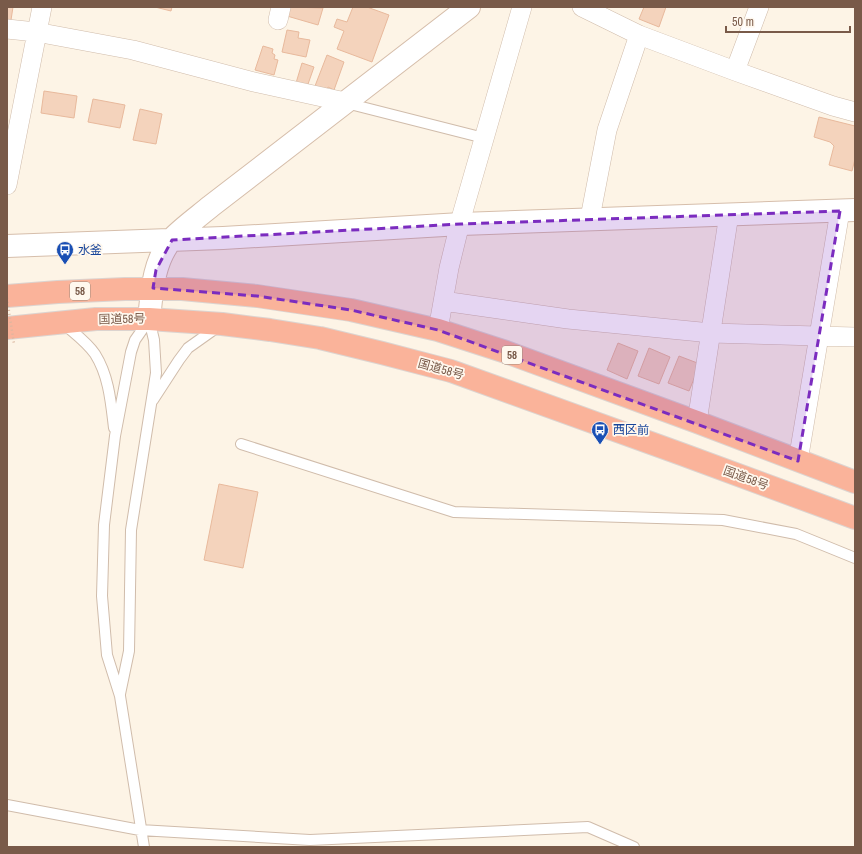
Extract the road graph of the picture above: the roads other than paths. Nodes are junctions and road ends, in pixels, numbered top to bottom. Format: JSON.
{"nodes":[{"id":1,"x":42,"y":7,"type":"edge"},
{"id":2,"x":470,"y":7,"type":"edge"},
{"id":3,"x":522,"y":7,"type":"edge"},
{"id":4,"x":582,"y":7,"type":"edge"},
{"id":5,"x":759,"y":7,"type":"edge"},
{"id":6,"x":7,"y":29,"type":"edge"},
{"id":7,"x":36,"y":32,"type":"junction"},
{"id":8,"x":639,"y":35,"type":"junction"},
{"id":9,"x":735,"y":71,"type":"junction"},
{"id":10,"x":345,"y":102,"type":"junction"},
{"id":11,"x":855,"y":112,"type":"edge"},
{"id":12,"x":484,"y":138,"type":"junction"},
{"id":13,"x":7,"y":185,"type":"edge"},
{"id":14,"x":848,"y":210,"type":"edge"},
{"id":15,"x":729,"y":214,"type":"junction"},
{"id":16,"x":590,"y":218,"type":"junction"},
{"id":17,"x":461,"y":224,"type":"junction"},
{"id":18,"x":172,"y":240,"type":"junction"},
{"id":19,"x":7,"y":246,"type":"edge"},
{"id":20,"x":153,"y":288,"type":"junction"},
{"id":21,"x":7,"y":297,"type":"edge"},
{"id":22,"x":443,"y":301,"type":"junction"},
{"id":23,"x":149,"y":319,"type":"junction"},
{"id":24,"x":62,"y":322,"type":"junction"},
{"id":25,"x":222,"y":324,"type":"junction"},
{"id":26,"x":438,"y":330,"type":"junction"},
{"id":27,"x":711,"y":333,"type":"junction"},
{"id":28,"x":819,"y":335,"type":"junction"},
{"id":29,"x":10,"y":336,"type":"edge"},
{"id":30,"x":855,"y":337,"type":"edge"},
{"id":31,"x":151,"y":403,"type":"junction"},
{"id":32,"x":697,"y":422,"type":"junction"},
{"id":33,"x":115,"y":436,"type":"junction"},
{"id":34,"x":241,"y":444,"type":"dead end"},
{"id":35,"x":798,"y":461,"type":"junction"},
{"id":36,"x":855,"y":482,"type":"edge"},
{"id":37,"x":855,"y":518,"type":"edge"},
{"id":38,"x":855,"y":558,"type":"edge"},
{"id":39,"x":120,"y":696,"type":"junction"},
{"id":40,"x":7,"y":806,"type":"edge"},
{"id":41,"x":140,"y":830,"type":"junction"},
{"id":42,"x":144,"y":847,"type":"edge"},
{"id":43,"x":634,"y":847,"type":"edge"}],
"edges":[{"from":1,"to":7,"type":"street"},
{"from":2,"to":10,"type":"street"},
{"from":3,"to":12,"type":"street"},
{"from":4,"to":8,"type":"street"},
{"from":5,"to":9,"type":"street"},
{"from":6,"to":7,"type":"street"},
{"from":7,"to":10,"type":"street"},
{"from":7,"to":13,"type":"street"},
{"from":8,"to":9,"type":"street"},
{"from":8,"to":16,"type":"street"},
{"from":9,"to":11,"type":"street"},
{"from":10,"to":12,"type":"lane"},
{"from":10,"to":18,"type":"street"},
{"from":12,"to":17,"type":"street"},
{"from":14,"to":15,"type":"street"},
{"from":14,"to":28,"type":"street"},
{"from":15,"to":16,"type":"street"},
{"from":15,"to":27,"type":"street"},
{"from":16,"to":17,"type":"street"},
{"from":17,"to":18,"type":"street"},
{"from":17,"to":22,"type":"street"},
{"from":18,"to":19,"type":"street"},
{"from":18,"to":20,"type":"street"},
{"from":20,"to":21,"type":"highway","number":"58"},
{"from":20,"to":23,"type":"street"},
{"from":20,"to":26,"type":"highway","number":"58"},
{"from":22,"to":26,"type":"street"},
{"from":22,"to":27,"type":"street"},
{"from":23,"to":24,"type":"highway","name":"国道58号"},
{"from":23,"to":25,"type":"highway","name":"国道58号"},
{"from":23,"to":31,"type":"lane"},
{"from":23,"to":33,"type":"lane"},
{"from":24,"to":29,"type":"highway","name":"国道58号"},
{"from":24,"to":33,"type":"lane"},
{"from":25,"to":31,"type":"lane"},
{"from":25,"to":37,"type":"highway","name":"国道58号"},
{"from":26,"to":32,"type":"highway","number":"58"},
{"from":27,"to":28,"type":"street"},
{"from":27,"to":32,"type":"street"},
{"from":28,"to":30,"type":"street"},
{"from":28,"to":35,"type":"street"},
{"from":31,"to":39,"type":"lane"},
{"from":32,"to":35,"type":"highway","number":"58"},
{"from":33,"to":39,"type":"lane"},
{"from":34,"to":38,"type":"lane"},
{"from":35,"to":36,"type":"highway","number":"58"},
{"from":39,"to":41,"type":"lane"},
{"from":40,"to":41,"type":"lane"},
{"from":41,"to":42,"type":"lane"},
{"from":41,"to":43,"type":"lane"}]}
